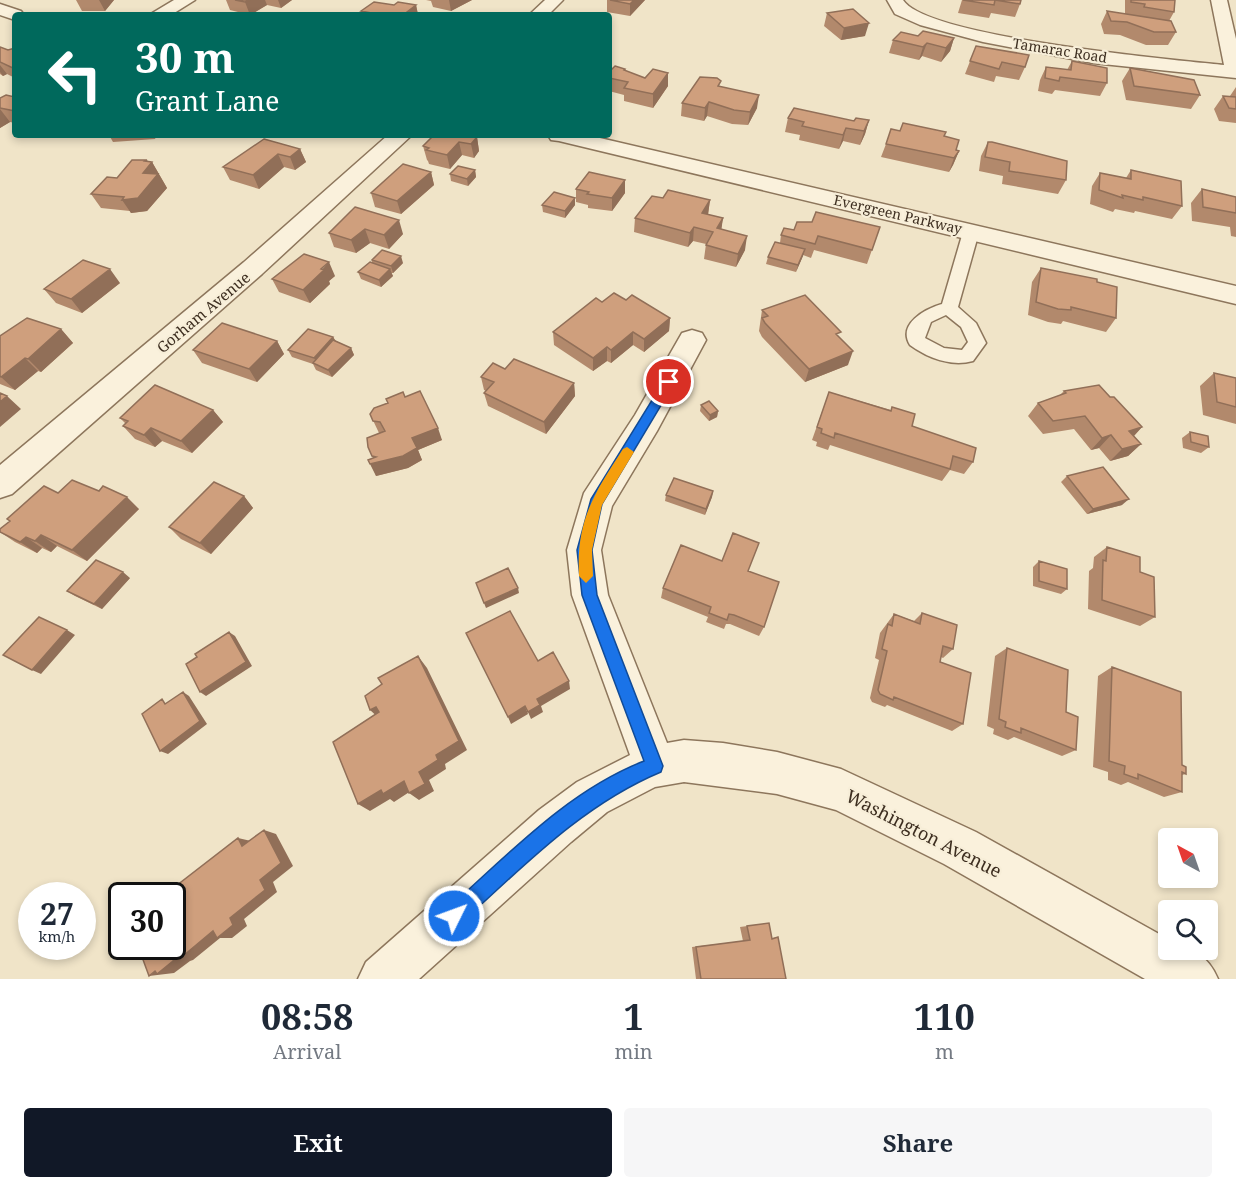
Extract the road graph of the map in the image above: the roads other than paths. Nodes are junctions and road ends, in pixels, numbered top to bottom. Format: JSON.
{"nodes":[{"id":1,"x":187,"y":0,"type":"edge"},
{"id":2,"x":555,"y":0,"type":"edge"},
{"id":3,"x":895,"y":0,"type":"edge"},
{"id":4,"x":1219,"y":0,"type":"edge"},
{"id":5,"x":164,"y":12,"type":"edge"},
{"id":6,"x":541,"y":12,"type":"edge"},
{"id":7,"x":1236,"y":72,"type":"edge"},
{"id":8,"x":386,"y":138,"type":"edge"},
{"id":9,"x":572,"y":138,"type":"edge"},
{"id":10,"x":971,"y":232,"type":"junction"},
{"id":11,"x":1236,"y":295,"type":"edge"},
{"id":12,"x":949,"y":309,"type":"dead end"},
{"id":13,"x":692,"y":340,"type":"dead end"},
{"id":14,"x":0,"y":484,"type":"edge"},
{"id":15,"x":655,"y":766,"type":"junction"},
{"id":16,"x":383,"y":979,"type":"edge"},
{"id":17,"x":1193,"y":979,"type":"edge"}],
"edges":[{"from":1,"to":5,"type":"street"},
{"from":2,"to":6,"type":"street"},
{"from":3,"to":7,"type":"street","name":"Tamarac Road"},
{"from":4,"to":7,"type":"street"},
{"from":8,"to":14,"type":"street","name":"Gorham Avenue"},
{"from":9,"to":10,"type":"street","name":"Evergreen Parkway"},
{"from":10,"to":11,"type":"street","name":"Evergreen Parkway"},
{"from":10,"to":12,"type":"lane"},
{"from":13,"to":15,"type":"street"},
{"from":15,"to":16,"type":"street","name":"Washington Avenue"},
{"from":15,"to":17,"type":"street","name":"Washington Avenue"}]}
